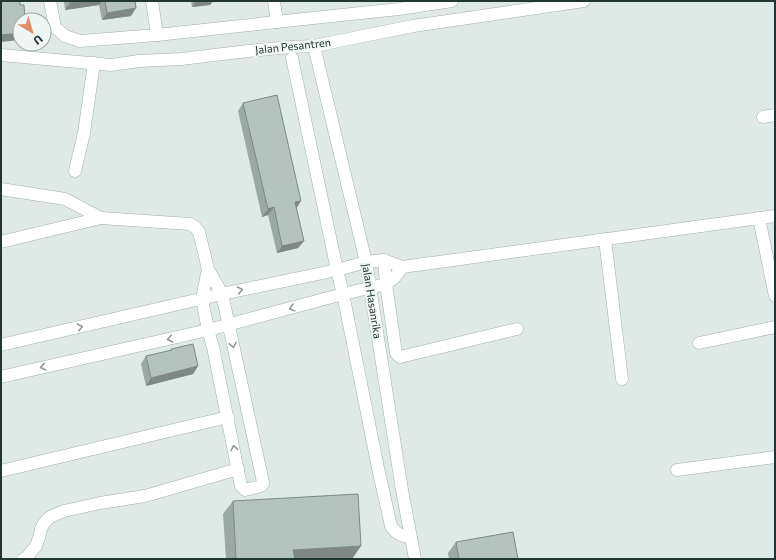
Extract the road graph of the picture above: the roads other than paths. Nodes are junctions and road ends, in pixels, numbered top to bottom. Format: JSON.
{"nodes":[{"id":1,"x":50,"y":1,"type":"edge"},
{"id":2,"x":152,"y":1,"type":"edge"},
{"id":3,"x":274,"y":1,"type":"edge"},
{"id":4,"x":452,"y":1,"type":"edge"},
{"id":5,"x":584,"y":1,"type":"edge"},
{"id":6,"x":398,"y":5,"type":"edge"},
{"id":7,"x":277,"y":22,"type":"junction"},
{"id":8,"x":157,"y":35,"type":"junction"},
{"id":9,"x":314,"y":46,"type":"junction"},
{"id":10,"x":1,"y":55,"type":"edge"},
{"id":11,"x":292,"y":58,"type":"dead end"},
{"id":12,"x":94,"y":63,"type":"junction"},
{"id":13,"x":75,"y":172,"type":"dead end"},
{"id":14,"x":1,"y":189,"type":"edge"},
{"id":15,"x":775,"y":216,"type":"edge"},
{"id":16,"x":101,"y":218,"type":"junction"},
{"id":17,"x":759,"y":218,"type":"junction"},
{"id":18,"x":605,"y":239,"type":"junction"},
{"id":19,"x":1,"y":242,"type":"edge"},
{"id":20,"x":384,"y":260,"type":"junction"},
{"id":21,"x":366,"y":262,"type":"junction"},
{"id":22,"x":402,"y":267,"type":"junction"},
{"id":23,"x":208,"y":269,"type":"junction"},
{"id":24,"x":337,"y":270,"type":"junction"},
{"id":25,"x":386,"y":284,"type":"junction"},
{"id":26,"x":370,"y":288,"type":"junction"},
{"id":27,"x":222,"y":294,"type":"junction"},
{"id":28,"x":343,"y":294,"type":"junction"},
{"id":29,"x":775,"y":296,"type":"edge"},
{"id":30,"x":202,"y":299,"type":"junction"},
{"id":31,"x":229,"y":325,"type":"junction"},
{"id":32,"x":775,"y":327,"type":"edge"},
{"id":33,"x":517,"y":329,"type":"dead end"},
{"id":34,"x":208,"y":330,"type":"junction"},
{"id":35,"x":698,"y":343,"type":"dead end"},
{"id":36,"x":1,"y":345,"type":"edge"},
{"id":37,"x":1,"y":377,"type":"edge"},
{"id":38,"x":622,"y":379,"type":"dead end"},
{"id":39,"x":228,"y":417,"type":"junction"},
{"id":40,"x":775,"y":457,"type":"edge"},
{"id":41,"x":238,"y":469,"type":"junction"},
{"id":42,"x":677,"y":470,"type":"dead end"},
{"id":43,"x":1,"y":471,"type":"edge"},
{"id":44,"x":412,"y":538,"type":"junction"},
{"id":45,"x":23,"y":559,"type":"edge"},
{"id":46,"x":415,"y":559,"type":"edge"}],
"edges":[{"from":1,"to":8,"type":"street"},
{"from":2,"to":8,"type":"street"},
{"from":3,"to":7,"type":"street"},
{"from":4,"to":6,"type":"street"},
{"from":5,"to":9,"type":"street","name":"Jalan Pesantren"},
{"from":6,"to":7,"type":"street"},
{"from":7,"to":8,"type":"street"},
{"from":9,"to":12,"type":"street","name":"Jalan Pesantren"},
{"from":9,"to":21,"type":"street","name":"Jalan Hasanrika"},
{"from":10,"to":12,"type":"street","name":"Jalan Pesantren"},
{"from":11,"to":24,"type":"street"},
{"from":12,"to":13,"type":"street"},
{"from":14,"to":16,"type":"street"},
{"from":15,"to":17,"type":"street"},
{"from":16,"to":19,"type":"street"},
{"from":16,"to":23,"type":"street"},
{"from":17,"to":18,"type":"street"},
{"from":17,"to":29,"type":"street"},
{"from":18,"to":22,"type":"street"},
{"from":18,"to":38,"type":"street"},
{"from":20,"to":21,"type":"street"},
{"from":20,"to":22,"type":"street"},
{"from":20,"to":25,"type":"street"},
{"from":21,"to":24,"type":"street"},
{"from":21,"to":26,"type":"street","name":"Jalan Hasanrika"},
{"from":22,"to":25,"type":"street"},
{"from":23,"to":27,"type":"street"},
{"from":23,"to":30,"type":"street"},
{"from":27,"to":24,"type":"street","one_way":true},
{"from":24,"to":28,"type":"street"},
{"from":25,"to":26,"type":"street"},
{"from":25,"to":33,"type":"street"},
{"from":26,"to":28,"type":"street"},
{"from":26,"to":44,"type":"street","name":"Jalan Hasanrika"},
{"from":27,"to":30,"type":"street"},
{"from":27,"to":31,"type":"street"},
{"from":28,"to":31,"type":"street","one_way":true},
{"from":28,"to":44,"type":"street"},
{"from":30,"to":34,"type":"street"},
{"from":36,"to":30,"type":"street","one_way":true},
{"from":31,"to":34,"type":"street"},
{"from":31,"to":41,"type":"street","one_way":true},
{"from":32,"to":35,"type":"street"},
{"from":34,"to":37,"type":"street","one_way":true},
{"from":34,"to":39,"type":"street"},
{"from":41,"to":39,"type":"street","one_way":true},
{"from":39,"to":43,"type":"street"},
{"from":40,"to":42,"type":"street"},
{"from":41,"to":45,"type":"street"},
{"from":44,"to":46,"type":"street","name":"Jalan Hasanrika"}]}
